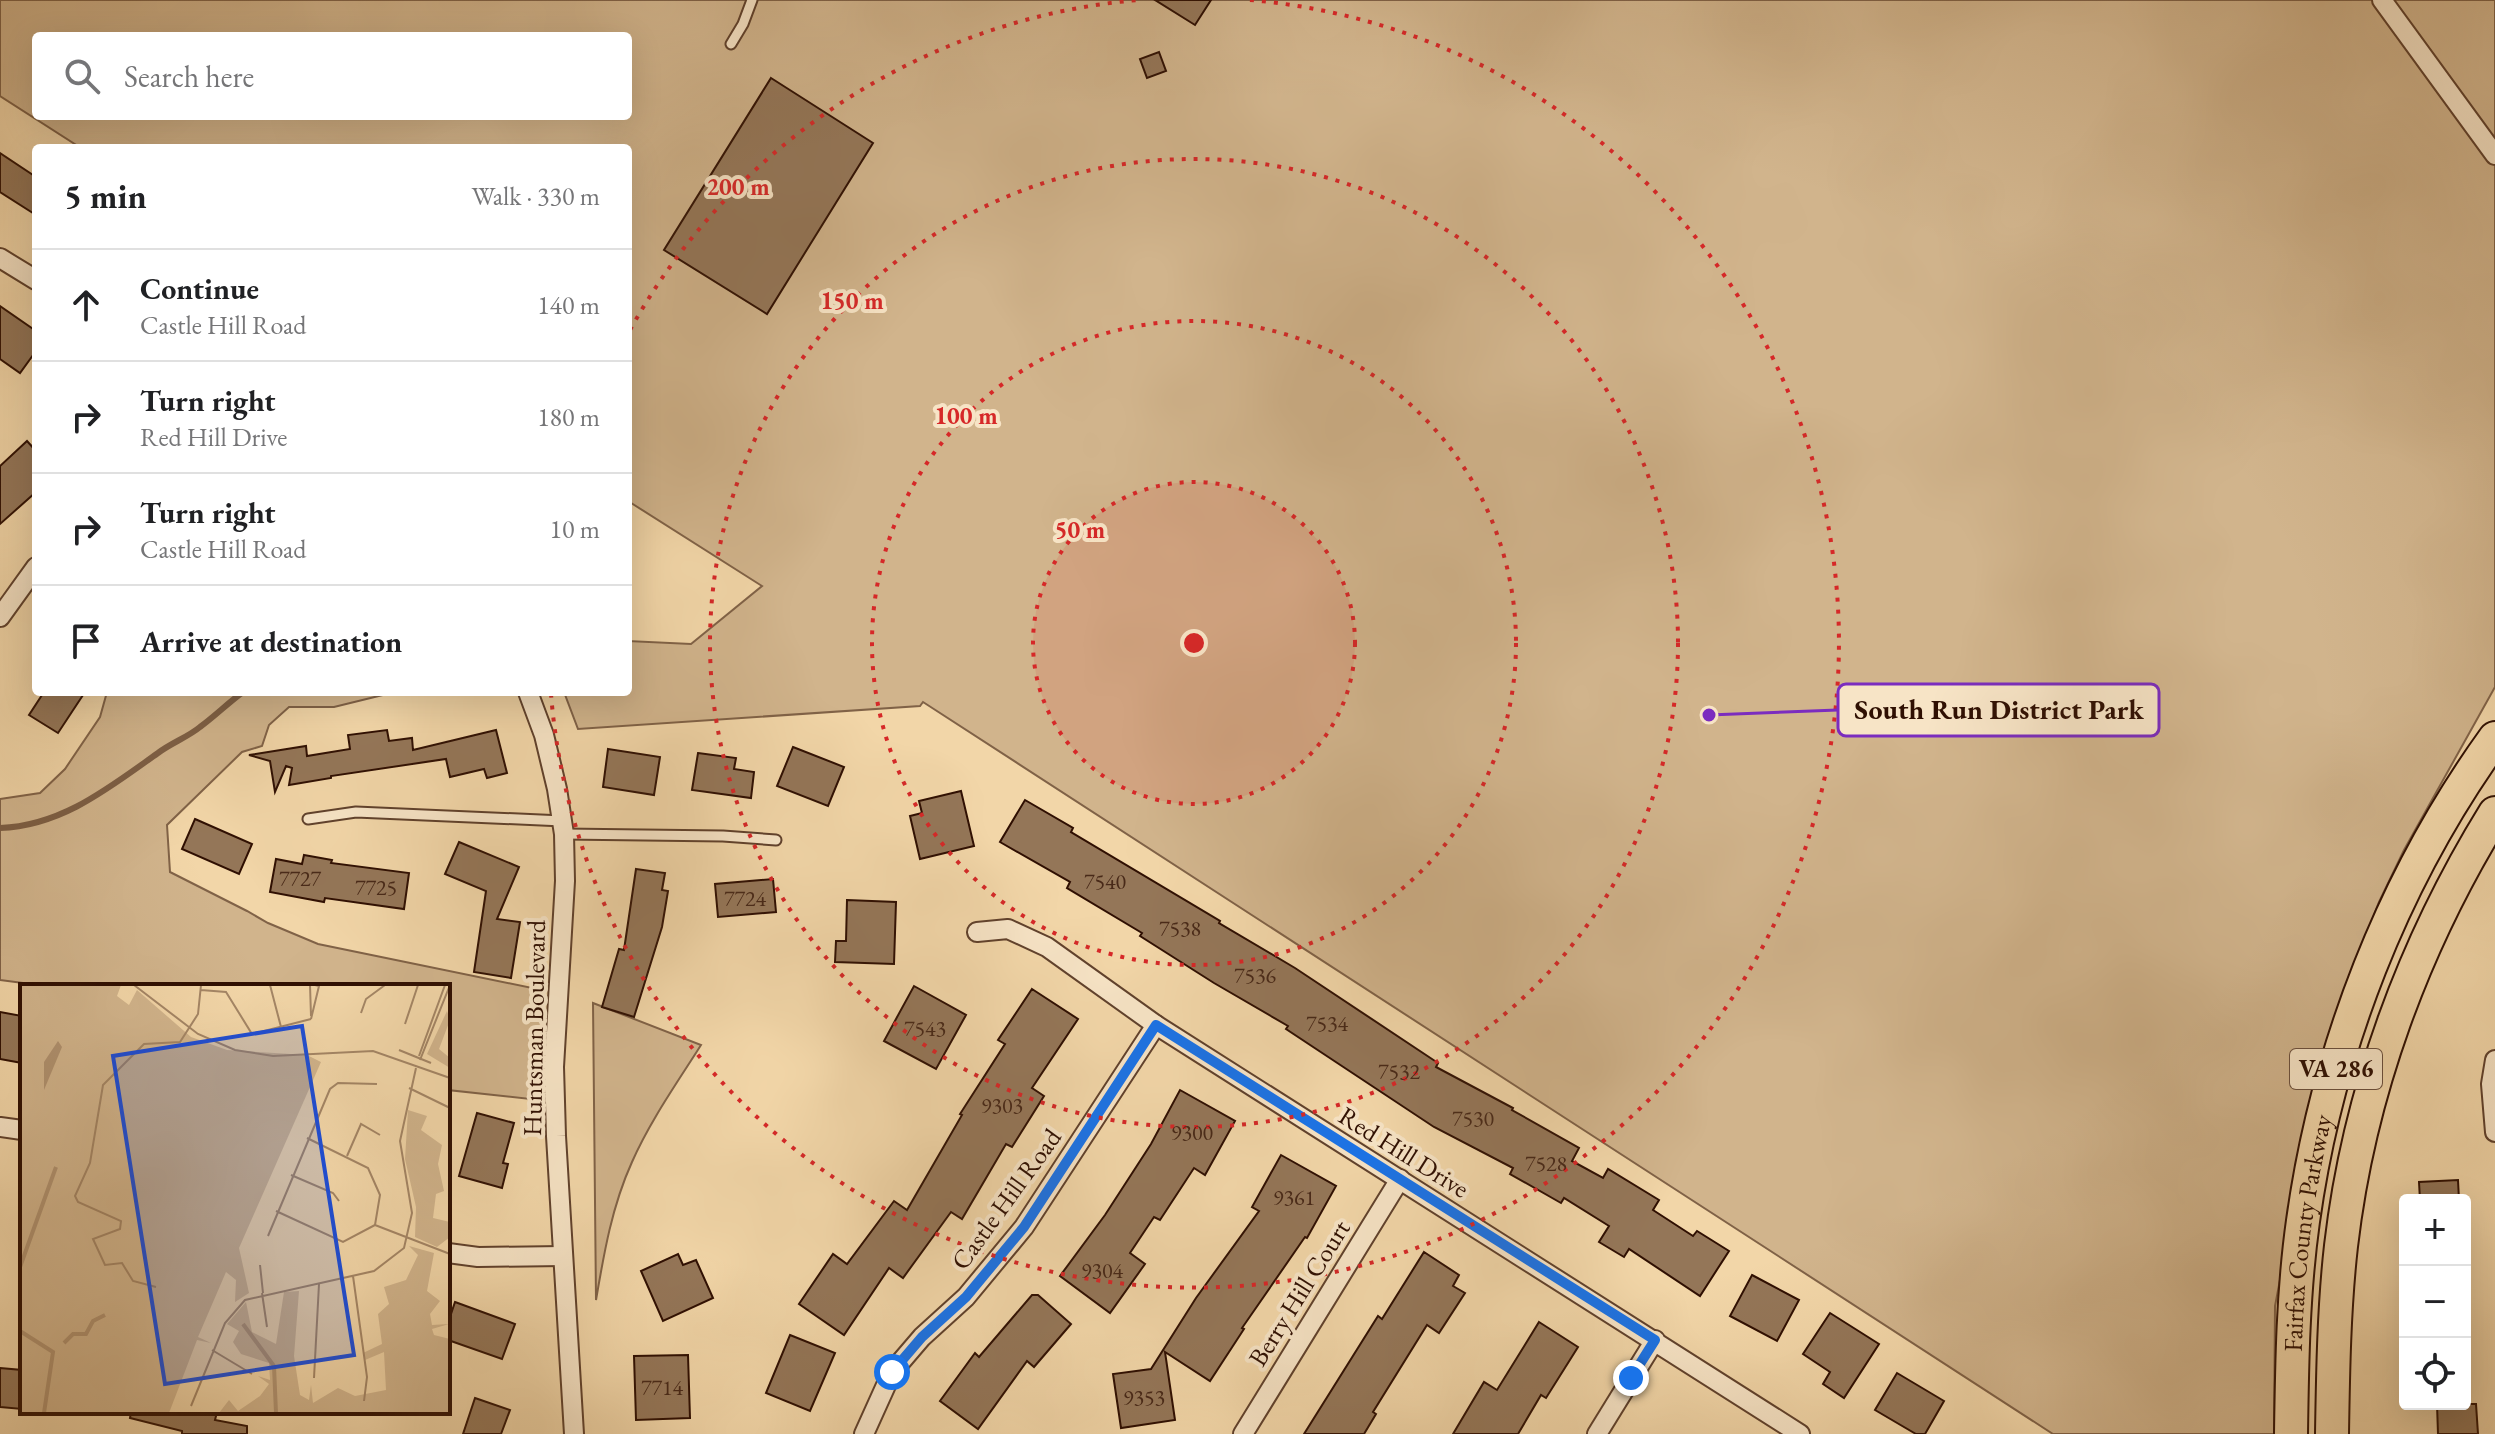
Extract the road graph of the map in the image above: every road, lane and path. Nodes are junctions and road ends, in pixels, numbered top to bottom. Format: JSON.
{"nodes":[{"id":1,"x":752,"y":0,"type":"edge"},
{"id":2,"x":2382,"y":0,"type":"edge"},
{"id":3,"x":731,"y":44,"type":"dead end"},
{"id":4,"x":2495,"y":155,"type":"edge"},
{"id":5,"x":0,"y":258,"type":"edge"},
{"id":6,"x":32,"y":278,"type":"edge"},
{"id":7,"x":32,"y":573,"type":"edge"},
{"id":8,"x":0,"y":617,"type":"edge"},
{"id":9,"x":529,"y":696,"type":"edge"},
{"id":10,"x":2495,"y":738,"type":"edge"},
{"id":11,"x":2495,"y":813,"type":"edge"},
{"id":12,"x":308,"y":819,"type":"dead end"},
{"id":13,"x":564,"y":827,"type":"junction"},
{"id":14,"x":776,"y":840,"type":"dead end"},
{"id":15,"x":977,"y":932,"type":"dead end"},
{"id":16,"x":1156,"y":1025,"type":"junction"},
{"id":17,"x":2495,"y":1060,"type":"edge"},
{"id":18,"x":0,"y":1127,"type":"edge"},
{"id":19,"x":20,"y":1130,"type":"edge"},
{"id":20,"x":2495,"y":1132,"type":"edge"},
{"id":21,"x":1400,"y":1179,"type":"junction"},
{"id":22,"x":450,"y":1253,"type":"edge"},
{"id":23,"x":563,"y":1256,"type":"junction"},
{"id":24,"x":1655,"y":1340,"type":"junction"},
{"id":25,"x":574,"y":1434,"type":"edge"},
{"id":26,"x":864,"y":1434,"type":"edge"},
{"id":27,"x":1243,"y":1434,"type":"edge"},
{"id":28,"x":1597,"y":1434,"type":"edge"},
{"id":29,"x":1800,"y":1434,"type":"edge"},
{"id":30,"x":2291,"y":1434,"type":"edge"},
{"id":31,"x":2332,"y":1434,"type":"edge"}],
"edges":[{"from":1,"to":3,"type":"lane"},
{"from":2,"to":4,"type":"street"},
{"from":5,"to":6,"type":"street"},
{"from":7,"to":8,"type":"street"},
{"from":9,"to":13,"type":"street","name":"Huntsman Boulevard"},
{"from":10,"to":30,"type":"highway","name":"Fairfax County Parkway","number":"VA 286"},
{"from":11,"to":31,"type":"highway","name":"Fairfax County Parkway","number":"VA 286"},
{"from":12,"to":13,"type":"lane"},
{"from":13,"to":14,"type":"lane"},
{"from":13,"to":23,"type":"street","name":"Huntsman Boulevard"},
{"from":15,"to":16,"type":"street","name":"Red Hill Drive"},
{"from":16,"to":21,"type":"street","name":"Red Hill Drive"},
{"from":16,"to":26,"type":"street","name":"Castle Hill Road"},
{"from":17,"to":20,"type":"street"},
{"from":18,"to":19,"type":"street"},
{"from":21,"to":24,"type":"street","name":"Red Hill Drive"},
{"from":21,"to":27,"type":"street","name":"Berry Hill Court"},
{"from":22,"to":23,"type":"street"},
{"from":23,"to":25,"type":"street","name":"Huntsman Boulevard"},
{"from":24,"to":28,"type":"street"},
{"from":24,"to":29,"type":"street","name":"Red Hill Drive"}]}
